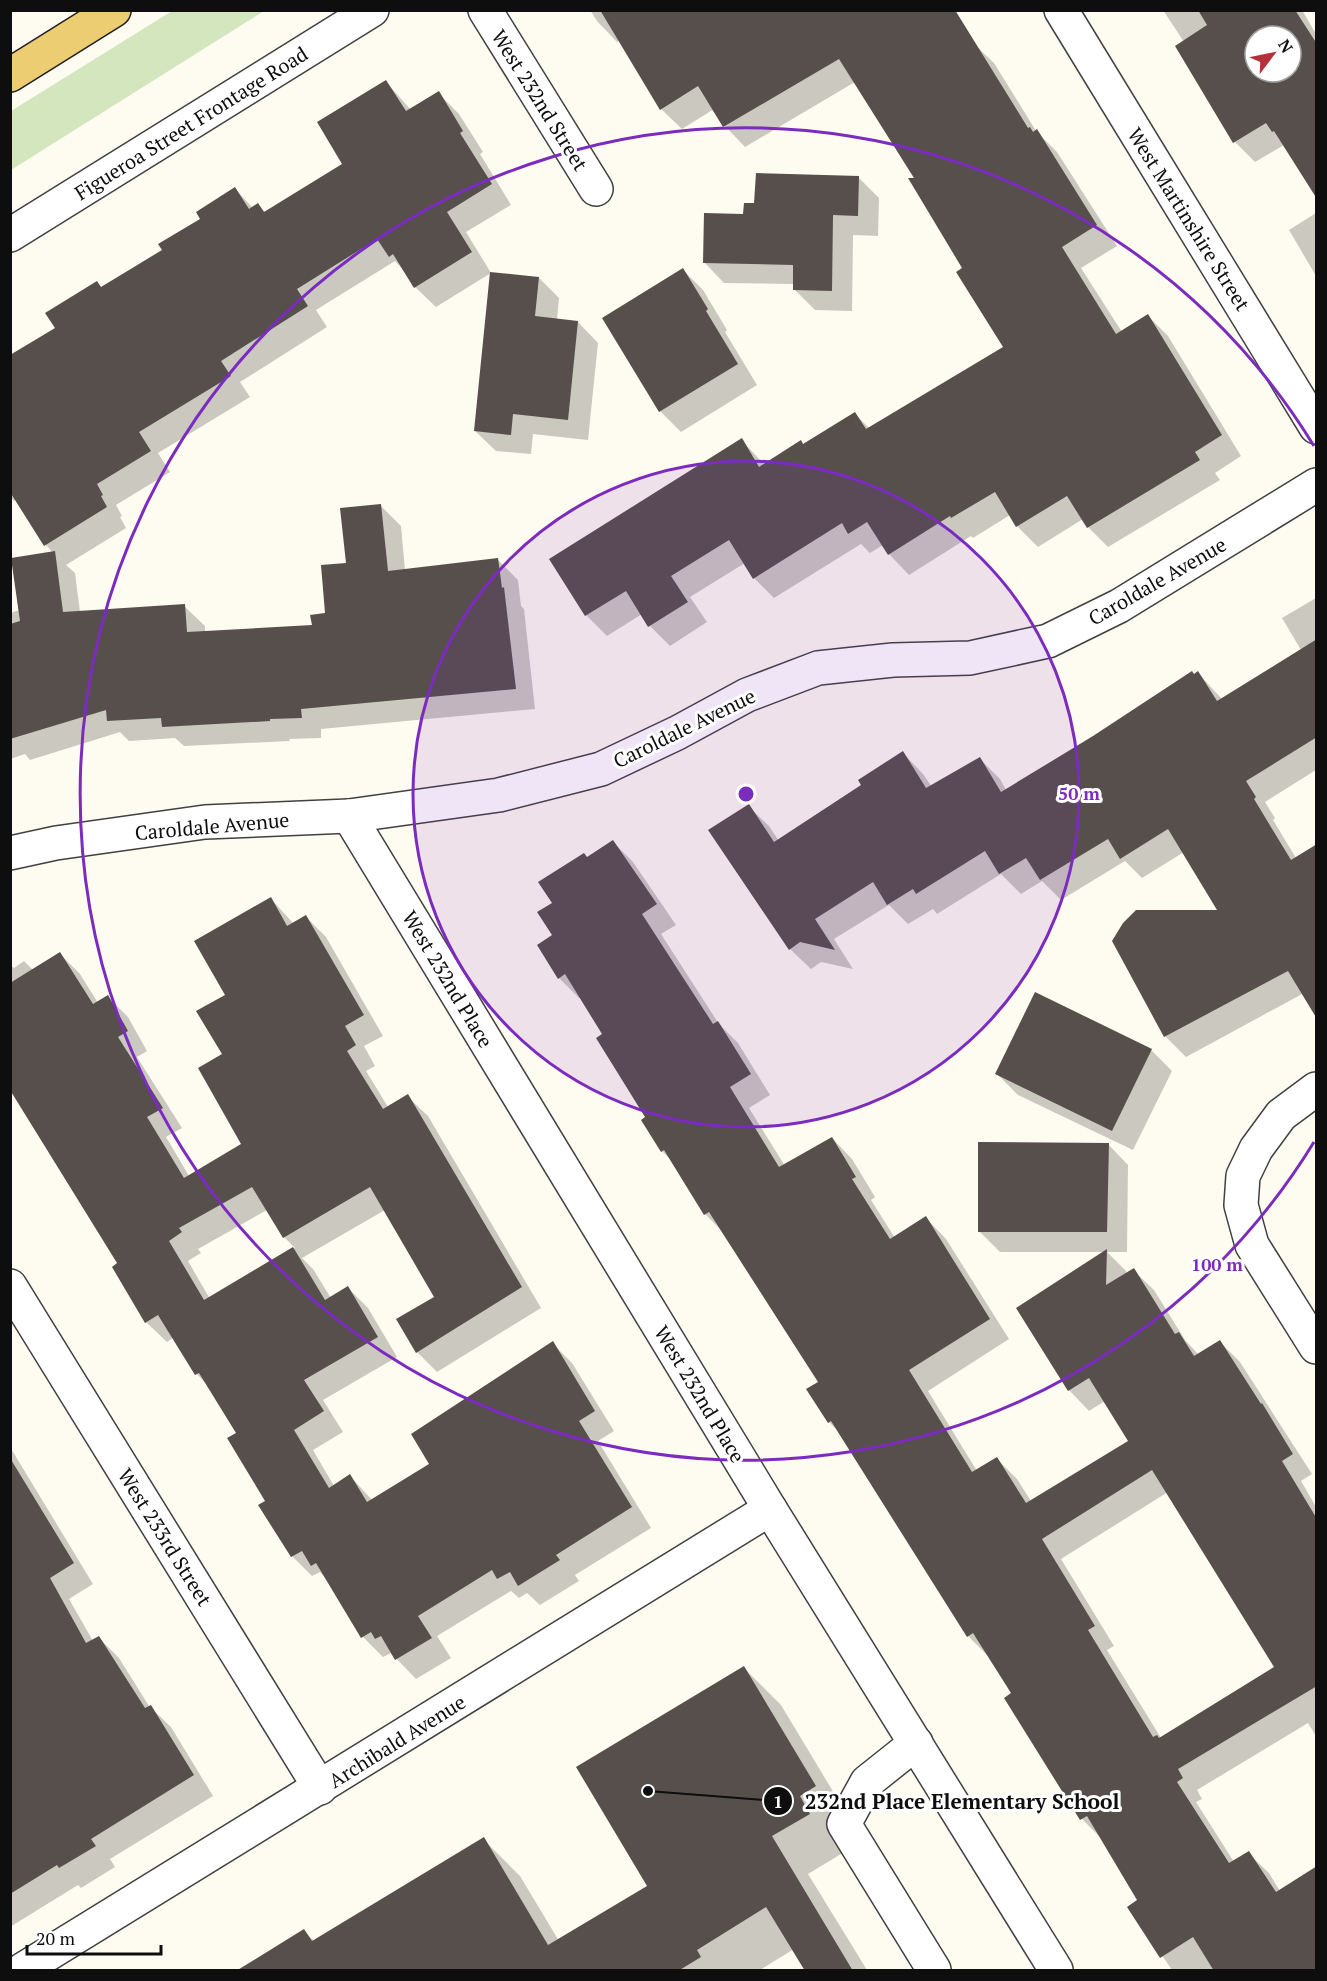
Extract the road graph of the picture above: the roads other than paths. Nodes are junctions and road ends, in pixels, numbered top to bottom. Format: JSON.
{"nodes":[{"id":1,"x":114,"y":10,"type":"edge"},
{"id":2,"x":372,"y":10,"type":"edge"},
{"id":3,"x":485,"y":10,"type":"edge"},
{"id":4,"x":1061,"y":10,"type":"edge"},
{"id":5,"x":10,"y":75,"type":"edge"},
{"id":6,"x":596,"y":189,"type":"dead end"},
{"id":7,"x":10,"y":235,"type":"edge"},
{"id":8,"x":1317,"y":427,"type":"edge"},
{"id":9,"x":1317,"y":485,"type":"edge"},
{"id":10,"x":349,"y":816,"type":"junction"},
{"id":11,"x":10,"y":853,"type":"edge"},
{"id":12,"x":1317,"y":1089,"type":"edge"},
{"id":13,"x":10,"y":1286,"type":"edge"},
{"id":14,"x":1317,"y":1347,"type":"edge"},
{"id":15,"x":770,"y":1509,"type":"junction"},
{"id":16,"x":916,"y":1743,"type":"junction"},
{"id":17,"x":320,"y":1788,"type":"junction"},
{"id":18,"x":22,"y":1971,"type":"edge"},
{"id":19,"x":934,"y":1971,"type":"edge"},
{"id":20,"x":1056,"y":1971,"type":"edge"}],
"edges":[{"from":1,"to":5,"type":"main road"},
{"from":2,"to":7,"type":"street","name":"Figueroa Street Frontage Road"},
{"from":3,"to":6,"type":"street","name":"West 232nd Street"},
{"from":4,"to":8,"type":"street","name":"West Martinshire Street"},
{"from":9,"to":10,"type":"street","name":"Caroldale Avenue"},
{"from":10,"to":11,"type":"street","name":"Caroldale Avenue"},
{"from":10,"to":15,"type":"street","name":"West 232nd Place"},
{"from":12,"to":14,"type":"street"},
{"from":13,"to":17,"type":"street","name":"West 233rd Street"},
{"from":15,"to":16,"type":"street","name":"West 232nd Place"},
{"from":15,"to":17,"type":"street","name":"Archibald Avenue"},
{"from":16,"to":19,"type":"street"},
{"from":16,"to":20,"type":"street","name":"West 232nd Place"},
{"from":17,"to":18,"type":"street","name":"Archibald Avenue"}]}
